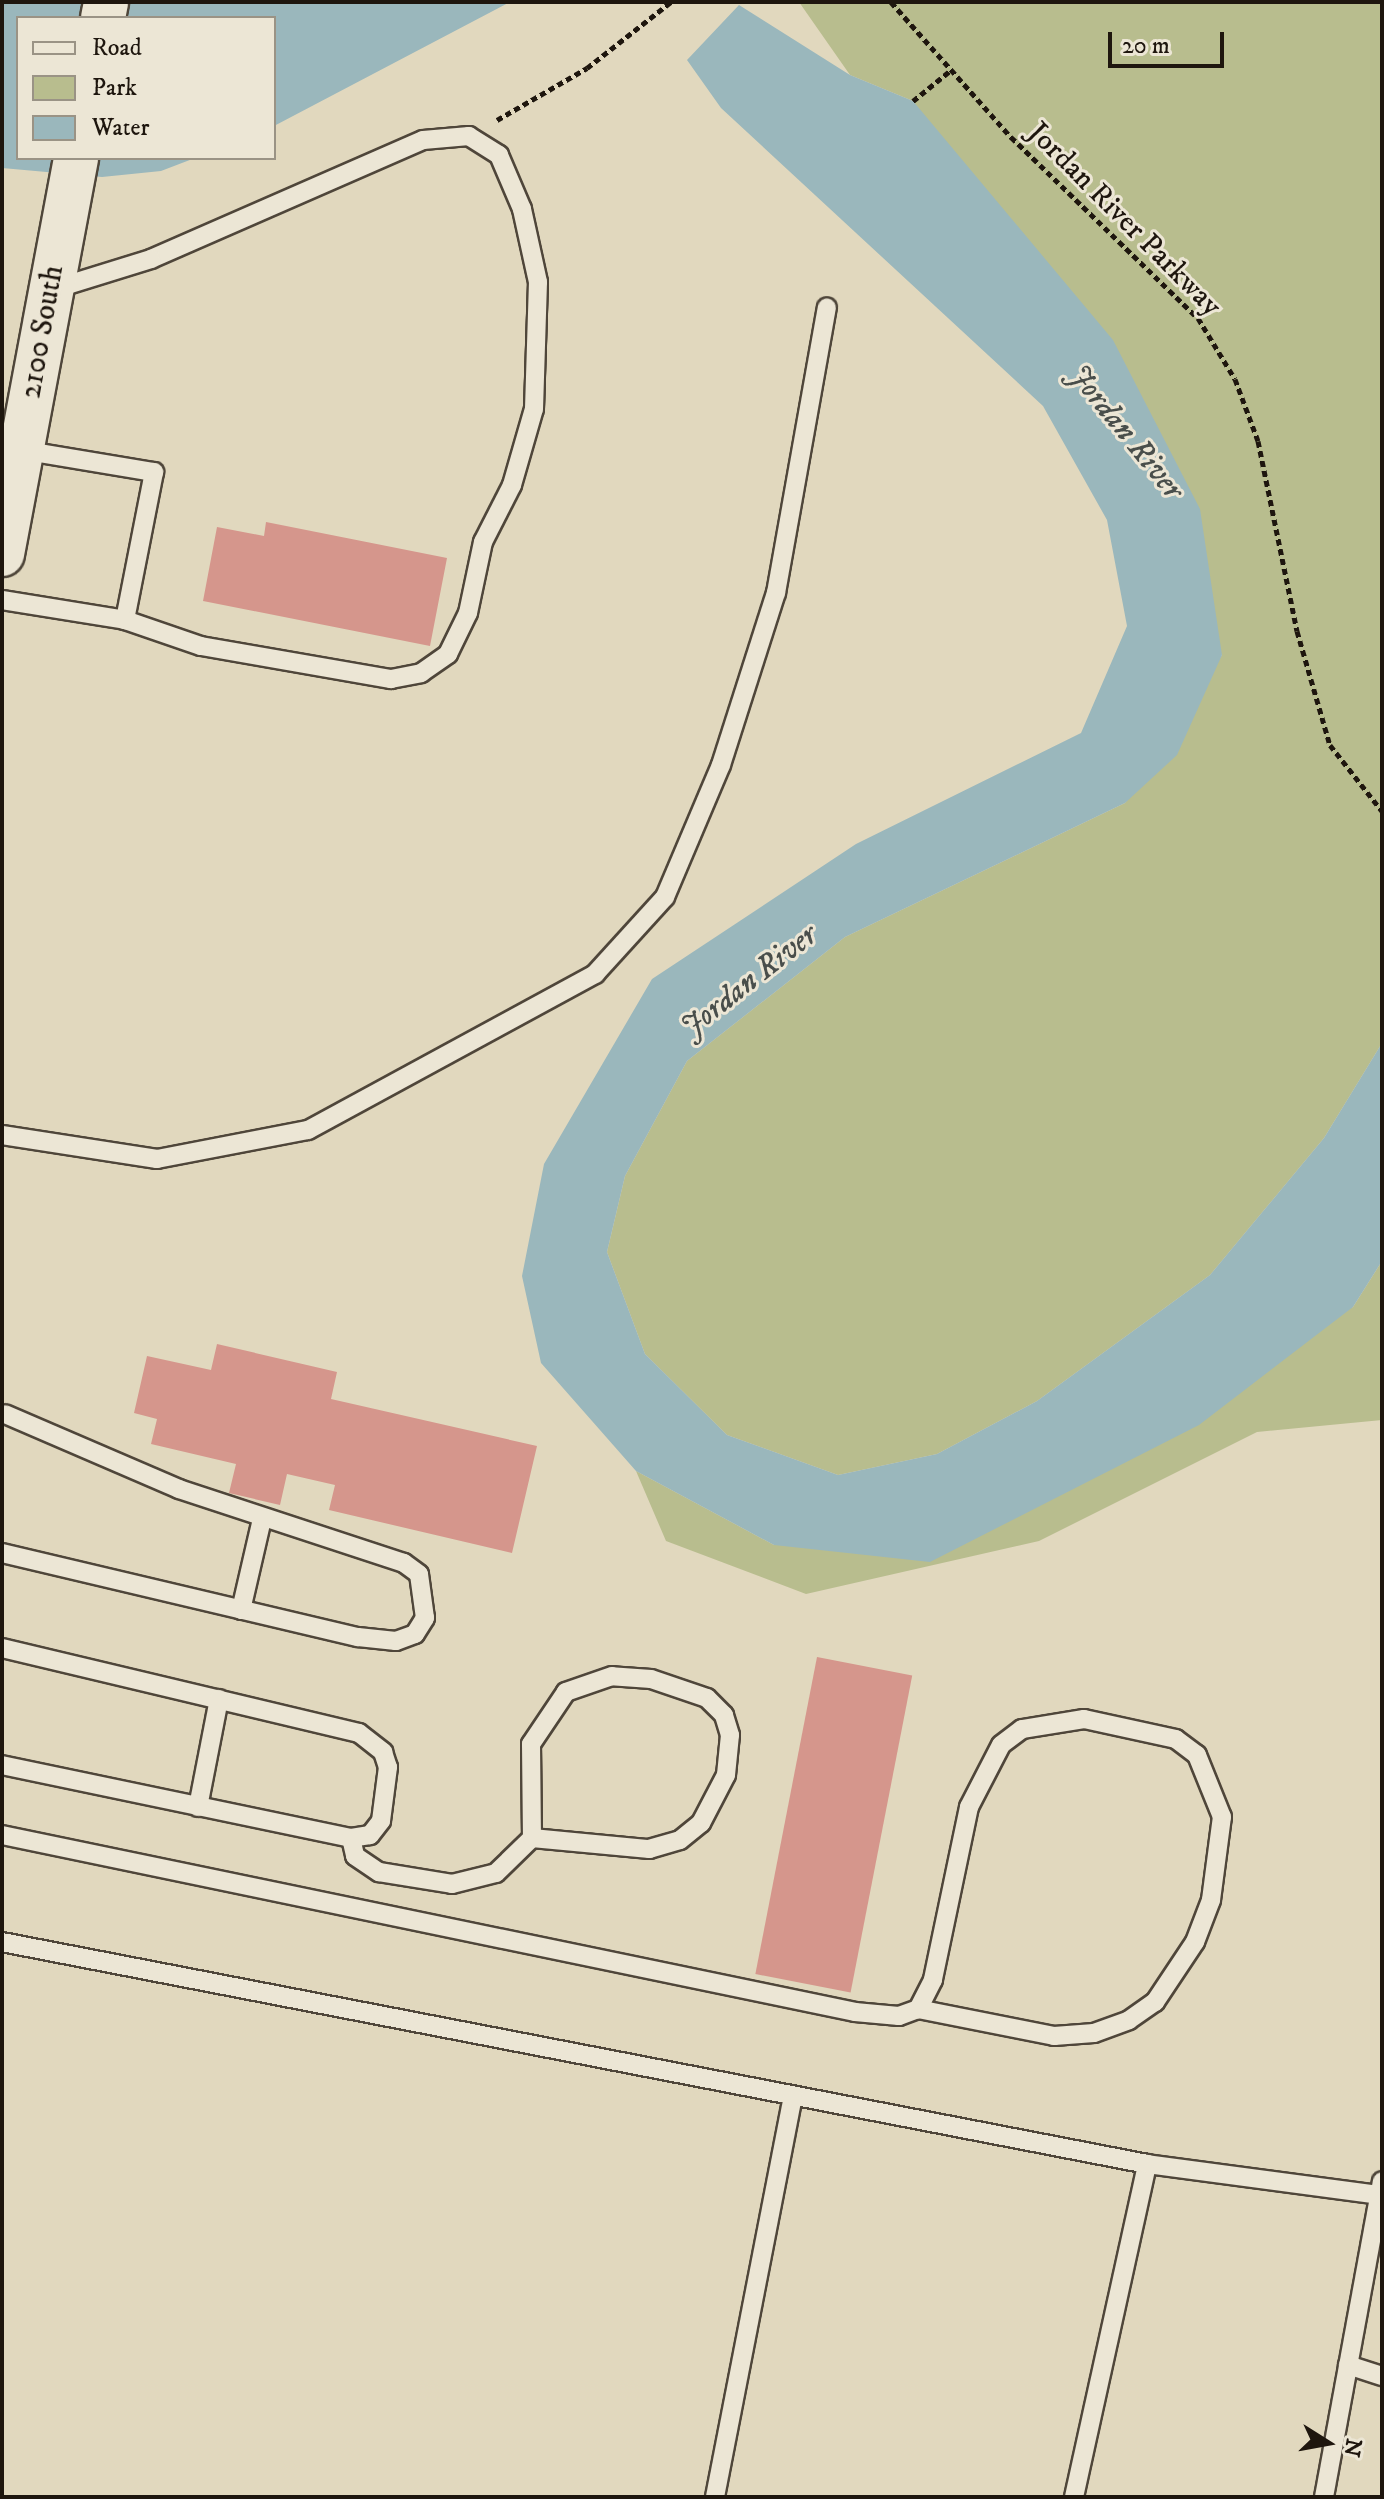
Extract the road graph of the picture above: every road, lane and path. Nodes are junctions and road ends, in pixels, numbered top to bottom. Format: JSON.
{"nodes":[{"id":1,"x":671,"y":2,"type":"edge"},
{"id":2,"x":891,"y":2,"type":"edge"},
{"id":3,"x":951,"y":70,"type":"junction"},
{"id":4,"x":913,"y":101,"type":"dead end"},
{"id":5,"x":469,"y":136,"type":"junction"},
{"id":6,"x":76,"y":160,"type":"edge"},
{"id":7,"x":51,"y":290,"type":"junction"},
{"id":8,"x":827,"y":308,"type":"dead end"},
{"id":9,"x":22,"y":450,"type":"junction"},
{"id":10,"x":2,"y":554,"type":"edge"},
{"id":11,"x":2,"y":600,"type":"edge"},
{"id":12,"x":125,"y":620,"type":"junction"},
{"id":13,"x":1382,"y":811,"type":"edge"},
{"id":14,"x":2,"y":1135,"type":"edge"},
{"id":15,"x":3,"y":1418,"type":"edge"},
{"id":16,"x":262,"y":1519,"type":"junction"},
{"id":17,"x":2,"y":1553,"type":"edge"},
{"id":18,"x":241,"y":1610,"type":"junction"},
{"id":19,"x":2,"y":1648,"type":"edge"},
{"id":20,"x":219,"y":1699,"type":"junction"},
{"id":21,"x":2,"y":1765,"type":"edge"},
{"id":22,"x":198,"y":1807,"type":"junction"},
{"id":23,"x":2,"y":1835,"type":"edge"},
{"id":24,"x":351,"y":1838,"type":"junction"},
{"id":25,"x":532,"y":1838,"type":"junction"},
{"id":26,"x":2,"y":1942,"type":"edge"},
{"id":27,"x":918,"y":2009,"type":"junction"},
{"id":28,"x":793,"y":2096,"type":"junction"},
{"id":29,"x":1147,"y":2164,"type":"junction"},
{"id":30,"x":1381,"y":2188,"type":"edge"},
{"id":31,"x":1348,"y":2365,"type":"junction"},
{"id":32,"x":1382,"y":2376,"type":"edge"},
{"id":33,"x":715,"y":2497,"type":"edge"},
{"id":34,"x":1074,"y":2497,"type":"edge"},
{"id":35,"x":1324,"y":2497,"type":"edge"}],
"edges":[{"from":1,"to":5,"type":"path"},
{"from":2,"to":3,"type":"path","name":"Jordan River Parkway"},
{"from":3,"to":4,"type":"path"},
{"from":3,"to":13,"type":"path","name":"Jordan River Parkway"},
{"from":5,"to":7,"type":"lane"},
{"from":5,"to":12,"type":"lane"},
{"from":6,"to":7,"type":"street","name":"2100 South"},
{"from":7,"to":9,"type":"street","name":"2100 South"},
{"from":8,"to":14,"type":"lane"},
{"from":9,"to":10,"type":"street","name":"2100 South"},
{"from":9,"to":12,"type":"lane"},
{"from":11,"to":12,"type":"lane"},
{"from":15,"to":16,"type":"lane"},
{"from":16,"to":18,"type":"lane"},
{"from":16,"to":18,"type":"lane"},
{"from":17,"to":18,"type":"lane"},
{"from":19,"to":20,"type":"lane"},
{"from":20,"to":22,"type":"lane"},
{"from":20,"to":24,"type":"lane"},
{"from":21,"to":22,"type":"lane"},
{"from":22,"to":24,"type":"lane"},
{"from":23,"to":27,"type":"lane"},
{"from":24,"to":25,"type":"lane"},
{"from":25,"to":25,"type":"lane"},
{"from":26,"to":28,"type":"lane"},
{"from":27,"to":27,"type":"lane"},
{"from":28,"to":29,"type":"lane"},
{"from":28,"to":33,"type":"lane"},
{"from":29,"to":30,"type":"lane"},
{"from":29,"to":34,"type":"lane"},
{"from":30,"to":31,"type":"lane"},
{"from":31,"to":32,"type":"lane"},
{"from":31,"to":35,"type":"lane"}]}
